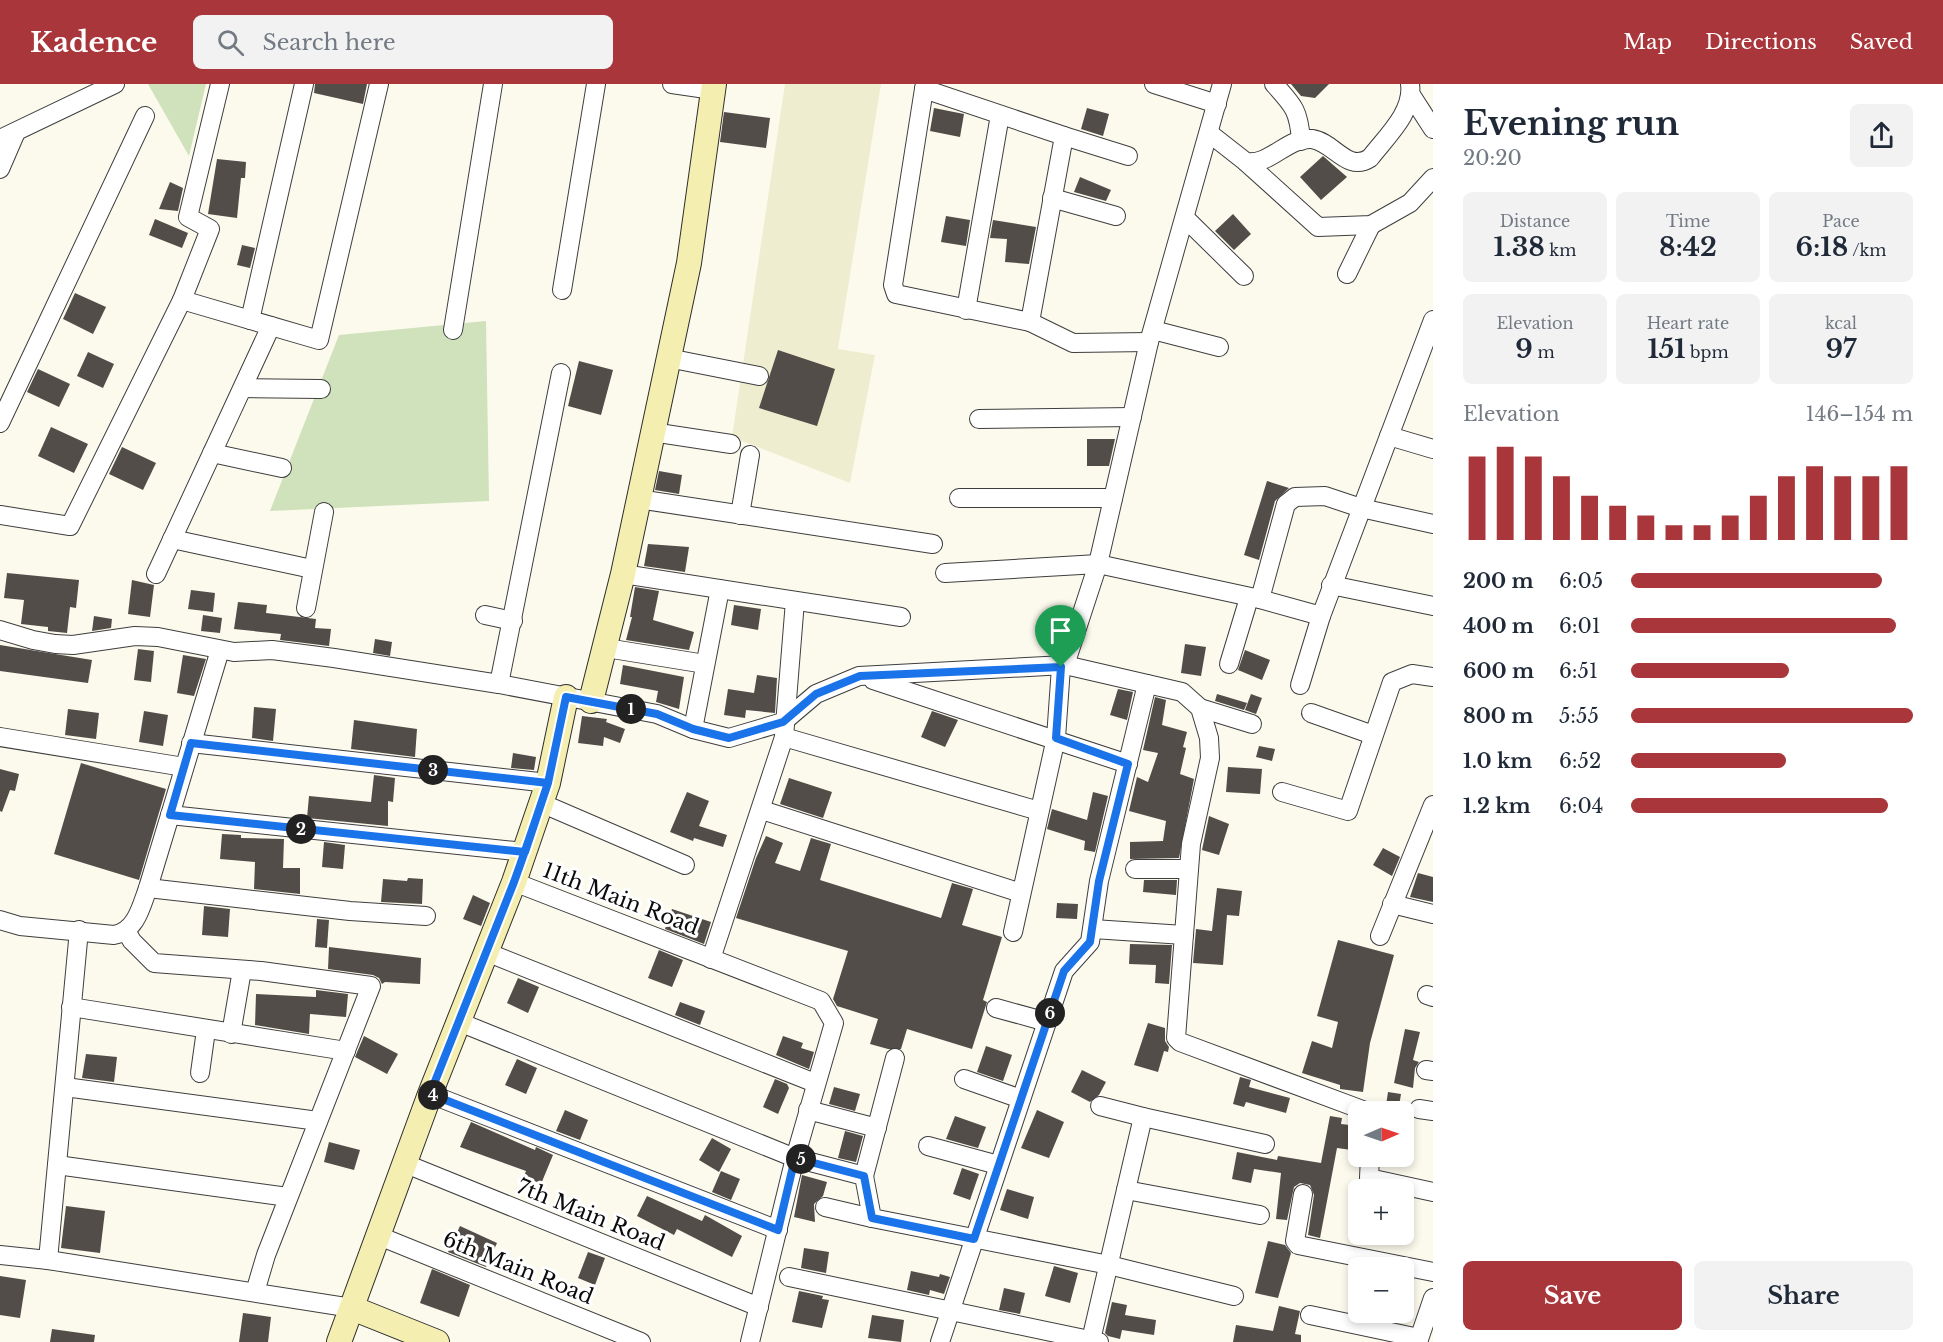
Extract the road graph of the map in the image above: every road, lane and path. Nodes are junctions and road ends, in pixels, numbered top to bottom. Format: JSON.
{"nodes":[{"id":1,"x":116,"y":84,"type":"edge"},
{"id":2,"x":220,"y":84,"type":"edge"},
{"id":3,"x":304,"y":84,"type":"edge"},
{"id":4,"x":379,"y":84,"type":"edge"},
{"id":5,"x":493,"y":84,"type":"edge"},
{"id":6,"x":596,"y":84,"type":"edge"},
{"id":7,"x":672,"y":84,"type":"edge"},
{"id":8,"x":1154,"y":84,"type":"edge"},
{"id":9,"x":1222,"y":84,"type":"edge"},
{"id":10,"x":1274,"y":84,"type":"edge"},
{"id":11,"x":925,"y":86,"type":"edge"},
{"id":12,"x":714,"y":87,"type":"edge"},
{"id":13,"x":1411,"y":90,"type":"edge"},
{"id":14,"x":1217,"y":104,"type":"junction"},
{"id":15,"x":1000,"y":115,"type":"junction"},
{"id":16,"x":145,"y":116,"type":"dead end"},
{"id":17,"x":1433,"y":129,"type":"edge"},
{"id":18,"x":1209,"y":133,"type":"junction"},
{"id":19,"x":8,"y":136,"type":"edge"},
{"id":20,"x":1064,"y":136,"type":"junction"},
{"id":21,"x":1301,"y":141,"type":"junction"},
{"id":22,"x":1128,"y":156,"type":"dead end"},
{"id":23,"x":1246,"y":162,"type":"junction"},
{"id":24,"x":0,"y":169,"type":"edge"},
{"id":25,"x":1433,"y":178,"type":"edge"},
{"id":26,"x":1052,"y":198,"type":"junction"},
{"id":27,"x":1116,"y":216,"type":"dead end"},
{"id":28,"x":1185,"y":218,"type":"junction"},
{"id":29,"x":1371,"y":225,"type":"junction"},
{"id":30,"x":1347,"y":274,"type":"dead end"},
{"id":31,"x":1244,"y":276,"type":"dead end"},
{"id":32,"x":562,"y":290,"type":"dead end"},
{"id":33,"x":182,"y":300,"type":"junction"},
{"id":34,"x":966,"y":310,"type":"junction"},
{"id":35,"x":250,"y":320,"type":"junction"},
{"id":36,"x":1433,"y":320,"type":"edge"},
{"id":37,"x":1030,"y":322,"type":"junction"},
{"id":38,"x":271,"y":326,"type":"junction"},
{"id":39,"x":453,"y":330,"type":"dead end"},
{"id":40,"x":1151,"y":336,"type":"junction"},
{"id":41,"x":1219,"y":347,"type":"dead end"},
{"id":42,"x":668,"y":358,"type":"junction"},
{"id":43,"x":561,"y":373,"type":"dead end"},
{"id":44,"x":759,"y":376,"type":"dead end"},
{"id":45,"x":243,"y":388,"type":"junction"},
{"id":46,"x":321,"y":388,"type":"dead end"},
{"id":47,"x":1132,"y":417,"type":"junction"},
{"id":48,"x":979,"y":419,"type":"dead end"},
{"id":49,"x":0,"y":423,"type":"edge"},
{"id":50,"x":652,"y":432,"type":"junction"},
{"id":51,"x":1389,"y":436,"type":"junction"},
{"id":52,"x":731,"y":444,"type":"dead end"},
{"id":53,"x":1433,"y":448,"type":"edge"},
{"id":54,"x":212,"y":453,"type":"junction"},
{"id":55,"x":750,"y":455,"type":"dead end"},
{"id":56,"x":282,"y":468,"type":"dead end"},
{"id":57,"x":959,"y":498,"type":"dead end"},
{"id":58,"x":1113,"y":498,"type":"junction"},
{"id":59,"x":638,"y":499,"type":"junction"},
{"id":60,"x":1361,"y":508,"type":"junction"},
{"id":61,"x":324,"y":512,"type":"dead end"},
{"id":62,"x":0,"y":515,"type":"edge"},
{"id":63,"x":740,"y":515,"type":"junction"},
{"id":64,"x":1433,"y":524,"type":"edge"},
{"id":65,"x":172,"y":538,"type":"junction"},
{"id":66,"x":933,"y":544,"type":"dead end"},
{"id":67,"x":1098,"y":564,"type":"junction"},
{"id":68,"x":312,"y":569,"type":"junction"},
{"id":69,"x":945,"y":573,"type":"dead end"},
{"id":70,"x":156,"y":574,"type":"dead end"},
{"id":71,"x":623,"y":574,"type":"junction"},
{"id":72,"x":1331,"y":585,"type":"junction"},
{"id":73,"x":720,"y":589,"type":"junction"},
{"id":74,"x":1255,"y":599,"type":"junction"},
{"id":75,"x":795,"y":601,"type":"junction"},
{"id":76,"x":1433,"y":606,"type":"edge"},
{"id":77,"x":306,"y":608,"type":"dead end"},
{"id":78,"x":485,"y":615,"type":"dead end"},
{"id":79,"x":1321,"y":616,"type":"junction"},
{"id":80,"x":901,"y":617,"type":"dead end"},
{"id":81,"x":513,"y":621,"type":"junction"},
{"id":82,"x":0,"y":630,"type":"edge"},
{"id":83,"x":606,"y":648,"type":"junction"},
{"id":84,"x":220,"y":650,"type":"junction"},
{"id":85,"x":705,"y":664,"type":"junction"},
{"id":86,"x":1229,"y":664,"type":"dead end"},
{"id":87,"x":1063,"y":666,"type":"junction"},
{"id":88,"x":860,"y":676,"type":"junction"},
{"id":89,"x":1433,"y":677,"type":"edge"},
{"id":90,"x":499,"y":684,"type":"junction"},
{"id":91,"x":1147,"y":684,"type":"junction"},
{"id":92,"x":1300,"y":685,"type":"dead end"},
{"id":93,"x":566,"y":697,"type":"junction"},
{"id":94,"x":591,"y":702,"type":"junction"},
{"id":95,"x":1200,"y":708,"type":"junction"},
{"id":96,"x":1311,"y":713,"type":"dead end"},
{"id":97,"x":1252,"y":724,"type":"dead end"},
{"id":98,"x":693,"y":729,"type":"junction"},
{"id":99,"x":783,"y":730,"type":"junction"},
{"id":100,"x":1373,"y":735,"type":"junction"},
{"id":101,"x":0,"y":737,"type":"edge"},
{"id":102,"x":1056,"y":738,"type":"junction"},
{"id":103,"x":191,"y":743,"type":"junction"},
{"id":104,"x":1128,"y":764,"type":"junction"},
{"id":105,"x":184,"y":767,"type":"junction"},
{"id":106,"x":1282,"y":792,"type":"dead end"},
{"id":107,"x":544,"y":793,"type":"junction"},
{"id":108,"x":1433,"y":805,"type":"edge"},
{"id":109,"x":762,"y":810,"type":"junction"},
{"id":110,"x":1040,"y":811,"type":"junction"},
{"id":111,"x":170,"y":815,"type":"junction"},
{"id":112,"x":1427,"y":836,"type":"edge"},
{"id":113,"x":525,"y":852,"type":"junction"},
{"id":114,"x":685,"y":865,"type":"dead end"},
{"id":115,"x":1135,"y":869,"type":"dead end"},
{"id":116,"x":1189,"y":869,"type":"junction"},
{"id":117,"x":514,"y":882,"type":"junction"},
{"id":118,"x":148,"y":888,"type":"junction"},
{"id":119,"x":1021,"y":893,"type":"junction"},
{"id":120,"x":1392,"y":904,"type":"junction"},
{"id":121,"x":1433,"y":914,"type":"edge"},
{"id":122,"x":426,"y":916,"type":"dead end"},
{"id":123,"x":0,"y":920,"type":"edge"},
{"id":124,"x":20,"y":926,"type":"junction"},
{"id":125,"x":1093,"y":929,"type":"junction"},
{"id":126,"x":79,"y":930,"type":"junction"},
{"id":127,"x":0,"y":931,"type":"edge"},
{"id":128,"x":126,"y":931,"type":"junction"},
{"id":129,"x":1013,"y":932,"type":"dead end"},
{"id":130,"x":1184,"y":934,"type":"junction"},
{"id":131,"x":1380,"y":936,"type":"dead end"},
{"id":132,"x":486,"y":952,"type":"junction"},
{"id":133,"x":711,"y":959,"type":"junction"},
{"id":134,"x":242,"y":970,"type":"junction"},
{"id":135,"x":71,"y":1007,"type":"junction"},
{"id":136,"x":996,"y":1008,"type":"dead end"},
{"id":137,"x":459,"y":1022,"type":"junction"},
{"id":138,"x":1047,"y":1022,"type":"junction"},
{"id":139,"x":206,"y":1030,"type":"junction"},
{"id":140,"x":231,"y":1034,"type":"junction"},
{"id":141,"x":346,"y":1051,"type":"junction"},
{"id":142,"x":895,"y":1058,"type":"dead end"},
{"id":143,"x":200,"y":1072,"type":"dead end"},
{"id":144,"x":964,"y":1079,"type":"dead end"},
{"id":145,"x":816,"y":1083,"type":"junction"},
{"id":146,"x":64,"y":1087,"type":"junction"},
{"id":147,"x":430,"y":1094,"type":"junction"},
{"id":148,"x":1021,"y":1099,"type":"junction"},
{"id":149,"x":1348,"y":1105,"type":"edge"},
{"id":150,"x":1100,"y":1106,"type":"dead end"},
{"id":151,"x":808,"y":1110,"type":"junction"},
{"id":152,"x":1143,"y":1117,"type":"junction"},
{"id":153,"x":318,"y":1121,"type":"junction"},
{"id":154,"x":877,"y":1128,"type":"junction"},
{"id":155,"x":1265,"y":1144,"type":"dead end"},
{"id":156,"x":928,"y":1146,"type":"dead end"},
{"id":157,"x":795,"y":1158,"type":"junction"},
{"id":158,"x":406,"y":1164,"type":"junction"},
{"id":159,"x":57,"y":1165,"type":"junction"},
{"id":160,"x":998,"y":1166,"type":"junction"},
{"id":161,"x":1370,"y":1167,"type":"edge"},
{"id":162,"x":864,"y":1176,"type":"junction"},
{"id":163,"x":1126,"y":1190,"type":"junction"},
{"id":164,"x":1433,"y":1192,"type":"edge"},
{"id":165,"x":1303,"y":1194,"type":"dead end"},
{"id":166,"x":288,"y":1197,"type":"junction"},
{"id":167,"x":825,"y":1207,"type":"dead end"},
{"id":168,"x":1260,"y":1215,"type":"dead end"},
{"id":169,"x":872,"y":1218,"type":"junction"},
{"id":170,"x":778,"y":1230,"type":"junction"},
{"id":171,"x":379,"y":1236,"type":"junction"},
{"id":172,"x":974,"y":1239,"type":"junction"},
{"id":173,"x":0,"y":1255,"type":"edge"},
{"id":174,"x":48,"y":1260,"type":"junction"},
{"id":175,"x":1109,"y":1265,"type":"junction"},
{"id":176,"x":1433,"y":1272,"type":"edge"},
{"id":177,"x":789,"y":1277,"type":"dead end"},
{"id":178,"x":255,"y":1292,"type":"junction"},
{"id":179,"x":1234,"y":1296,"type":"dead end"},
{"id":180,"x":1432,"y":1301,"type":"edge"},
{"id":181,"x":759,"y":1307,"type":"junction"},
{"id":182,"x":352,"y":1308,"type":"junction"},
{"id":183,"x":952,"y":1309,"type":"junction"},
{"id":184,"x":1310,"y":1315,"type":"dead end"},
{"id":185,"x":1419,"y":1340,"type":"edge"},
{"id":186,"x":1095,"y":1341,"type":"edge"},
{"id":187,"x":339,"y":1342,"type":"edge"},
{"id":188,"x":437,"y":1342,"type":"edge"},
{"id":189,"x":641,"y":1342,"type":"edge"},
{"id":190,"x":750,"y":1342,"type":"edge"},
{"id":191,"x":940,"y":1342,"type":"edge"}],
"edges":[{"from":1,"to":19,"type":"street"},
{"from":2,"to":33,"type":"street"},
{"from":3,"to":35,"type":"street"},
{"from":4,"to":38,"type":"street"},
{"from":5,"to":39,"type":"street"},
{"from":6,"to":32,"type":"street"},
{"from":7,"to":12,"type":"street"},
{"from":8,"to":14,"type":"street"},
{"from":9,"to":14,"type":"street"},
{"from":10,"to":21,"type":"street"},
{"from":11,"to":15,"type":"street"},
{"from":11,"to":34,"type":"street"},
{"from":12,"to":42,"type":"street"},
{"from":13,"to":17,"type":"street"},
{"from":13,"to":21,"type":"street"},
{"from":14,"to":18,"type":"street"},
{"from":15,"to":20,"type":"street"},
{"from":15,"to":34,"type":"street"},
{"from":16,"to":49,"type":"street"},
{"from":18,"to":23,"type":"street"},
{"from":18,"to":28,"type":"street"},
{"from":19,"to":24,"type":"street"},
{"from":20,"to":22,"type":"street"},
{"from":20,"to":26,"type":"street"},
{"from":21,"to":23,"type":"street"},
{"from":23,"to":29,"type":"street"},
{"from":25,"to":29,"type":"street"},
{"from":26,"to":27,"type":"street"},
{"from":26,"to":37,"type":"street"},
{"from":28,"to":31,"type":"street"},
{"from":28,"to":40,"type":"street"},
{"from":29,"to":30,"type":"street"},
{"from":33,"to":35,"type":"street"},
{"from":33,"to":62,"type":"street"},
{"from":34,"to":37,"type":"street"},
{"from":35,"to":38,"type":"street"},
{"from":36,"to":51,"type":"street"},
{"from":37,"to":40,"type":"street"},
{"from":38,"to":45,"type":"street"},
{"from":40,"to":41,"type":"street"},
{"from":40,"to":47,"type":"street"},
{"from":42,"to":44,"type":"street"},
{"from":42,"to":50,"type":"street"},
{"from":43,"to":81,"type":"street"},
{"from":45,"to":46,"type":"street"},
{"from":45,"to":54,"type":"street"},
{"from":47,"to":48,"type":"street"},
{"from":47,"to":58,"type":"street"},
{"from":50,"to":52,"type":"street"},
{"from":50,"to":59,"type":"street"},
{"from":51,"to":53,"type":"street"},
{"from":51,"to":60,"type":"street"},
{"from":54,"to":56,"type":"street"},
{"from":54,"to":65,"type":"street"},
{"from":55,"to":63,"type":"street"},
{"from":57,"to":58,"type":"street"},
{"from":58,"to":67,"type":"street"},
{"from":59,"to":63,"type":"street"},
{"from":59,"to":71,"type":"street"},
{"from":60,"to":64,"type":"street"},
{"from":60,"to":72,"type":"street"},
{"from":60,"to":74,"type":"street"},
{"from":61,"to":68,"type":"street"},
{"from":63,"to":66,"type":"street"},
{"from":65,"to":68,"type":"street"},
{"from":65,"to":70,"type":"street"},
{"from":67,"to":69,"type":"street"},
{"from":67,"to":74,"type":"street"},
{"from":67,"to":87,"type":"street"},
{"from":68,"to":77,"type":"street"},
{"from":71,"to":73,"type":"street"},
{"from":71,"to":83,"type":"street"},
{"from":72,"to":76,"type":"street"},
{"from":72,"to":79,"type":"street"},
{"from":73,"to":75,"type":"street"},
{"from":73,"to":85,"type":"street"},
{"from":74,"to":79,"type":"street"},
{"from":74,"to":86,"type":"street"},
{"from":75,"to":80,"type":"street"},
{"from":75,"to":99,"type":"street"},
{"from":78,"to":81,"type":"street"},
{"from":79,"to":92,"type":"street"},
{"from":81,"to":90,"type":"street"},
{"from":82,"to":84,"type":"street"},
{"from":83,"to":85,"type":"street"},
{"from":83,"to":94,"type":"street"},
{"from":84,"to":90,"type":"street"},
{"from":84,"to":103,"type":"street"},
{"from":85,"to":98,"type":"street"},
{"from":87,"to":88,"type":"street"},
{"from":87,"to":91,"type":"street"},
{"from":87,"to":102,"type":"street"},
{"from":88,"to":99,"type":"street"},
{"from":88,"to":102,"type":"street"},
{"from":89,"to":100,"type":"street"},
{"from":90,"to":93,"type":"street"},
{"from":91,"to":95,"type":"street"},
{"from":91,"to":104,"type":"street"},
{"from":93,"to":94,"type":"street"},
{"from":93,"to":107,"type":"street"},
{"from":94,"to":98,"type":"street"},
{"from":95,"to":97,"type":"street"},
{"from":95,"to":116,"type":"street"},
{"from":96,"to":100,"type":"street"},
{"from":98,"to":99,"type":"street"},
{"from":99,"to":109,"type":"street"},
{"from":99,"to":110,"type":"street"},
{"from":100,"to":106,"type":"street"},
{"from":101,"to":105,"type":"street"},
{"from":102,"to":104,"type":"street"},
{"from":102,"to":110,"type":"street"},
{"from":103,"to":105,"type":"street"},
{"from":103,"to":107,"type":"street"},
{"from":104,"to":125,"type":"street"},
{"from":105,"to":111,"type":"street"},
{"from":107,"to":113,"type":"street"},
{"from":107,"to":114,"type":"street"},
{"from":108,"to":112,"type":"street"},
{"from":109,"to":119,"type":"street"},
{"from":109,"to":133,"type":"street"},
{"from":110,"to":119,"type":"street"},
{"from":111,"to":113,"type":"street"},
{"from":111,"to":118,"type":"street"},
{"from":112,"to":120,"type":"street"},
{"from":113,"to":117,"type":"street"},
{"from":115,"to":116,"type":"street"},
{"from":116,"to":130,"type":"street"},
{"from":117,"to":132,"type":"street"},
{"from":117,"to":133,"type":"street","name":"11th Main Road"},
{"from":118,"to":122,"type":"street"},
{"from":118,"to":128,"type":"street"},
{"from":119,"to":129,"type":"street"},
{"from":120,"to":121,"type":"street"},
{"from":120,"to":131,"type":"street"},
{"from":123,"to":124,"type":"street"},
{"from":124,"to":126,"type":"street"},
{"from":124,"to":127,"type":"street"},
{"from":125,"to":130,"type":"street"},
{"from":125,"to":138,"type":"street"},
{"from":126,"to":128,"type":"street"},
{"from":126,"to":135,"type":"street"},
{"from":128,"to":134,"type":"street"},
{"from":130,"to":149,"type":"street"},
{"from":132,"to":137,"type":"street"},
{"from":132,"to":145,"type":"street"},
{"from":133,"to":145,"type":"street","name":"11th Main Road"},
{"from":134,"to":140,"type":"street"},
{"from":134,"to":141,"type":"street"},
{"from":135,"to":139,"type":"street"},
{"from":135,"to":146,"type":"street"},
{"from":136,"to":138,"type":"street"},
{"from":137,"to":147,"type":"street"},
{"from":137,"to":157,"type":"street"},
{"from":138,"to":148,"type":"street"},
{"from":139,"to":140,"type":"street"},
{"from":139,"to":143,"type":"street"},
{"from":140,"to":141,"type":"street"},
{"from":141,"to":153,"type":"street"},
{"from":142,"to":154,"type":"street"},
{"from":144,"to":148,"type":"street"},
{"from":145,"to":151,"type":"street","name":"11th Main Road"},
{"from":146,"to":153,"type":"street"},
{"from":146,"to":159,"type":"street"},
{"from":147,"to":158,"type":"street"},
{"from":147,"to":170,"type":"street"},
{"from":148,"to":160,"type":"street"},
{"from":150,"to":152,"type":"street"},
{"from":151,"to":154,"type":"street"},
{"from":151,"to":157,"type":"street","name":"11th Main Road"},
{"from":152,"to":155,"type":"street"},
{"from":152,"to":163,"type":"street"},
{"from":153,"to":166,"type":"street"},
{"from":154,"to":162,"type":"street"},
{"from":156,"to":160,"type":"street"},
{"from":157,"to":162,"type":"street"},
{"from":157,"to":170,"type":"street","name":"11th Main Road"},
{"from":158,"to":171,"type":"street"},
{"from":158,"to":181,"type":"street","name":"7th Main Road"},
{"from":159,"to":166,"type":"street"},
{"from":159,"to":174,"type":"street"},
{"from":160,"to":172,"type":"street"},
{"from":161,"to":164,"type":"street"},
{"from":162,"to":169,"type":"street"},
{"from":163,"to":168,"type":"street"},
{"from":163,"to":175,"type":"street"},
{"from":165,"to":176,"type":"street"},
{"from":166,"to":178,"type":"street"},
{"from":167,"to":169,"type":"street"},
{"from":169,"to":172,"type":"street"},
{"from":170,"to":181,"type":"street","name":"11th Main Road"},
{"from":171,"to":182,"type":"street"},
{"from":171,"to":189,"type":"street","name":"6th Main Road"},
{"from":172,"to":175,"type":"street"},
{"from":172,"to":183,"type":"street"},
{"from":173,"to":174,"type":"street"},
{"from":174,"to":178,"type":"street"},
{"from":175,"to":179,"type":"street"},
{"from":175,"to":186,"type":"street"},
{"from":177,"to":183,"type":"street"},
{"from":178,"to":182,"type":"street"},
{"from":180,"to":185,"type":"street"},
{"from":181,"to":190,"type":"street","name":"11th Main Road"},
{"from":182,"to":187,"type":"street"},
{"from":182,"to":188,"type":"street"},
{"from":183,"to":186,"type":"street"},
{"from":183,"to":191,"type":"street"},
{"from":184,"to":185,"type":"street"}]}
